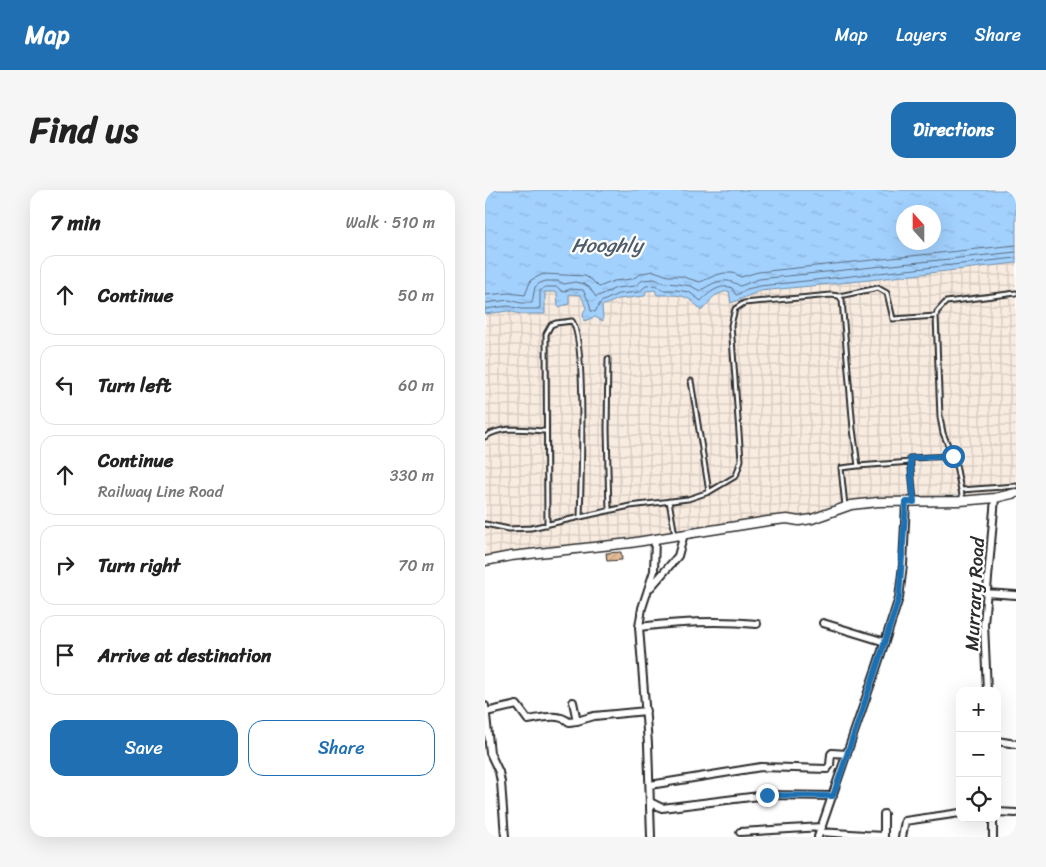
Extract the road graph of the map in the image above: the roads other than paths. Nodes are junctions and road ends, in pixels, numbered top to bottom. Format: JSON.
{"nodes":[{"id":1,"x":1016,"y":293,"type":"edge"},
{"id":2,"x":839,"y":296,"type":"junction"},
{"id":3,"x":936,"y":316,"type":"junction"},
{"id":4,"x":607,"y":360,"type":"dead end"},
{"id":5,"x":691,"y":382,"type":"dead end"},
{"id":6,"x":545,"y":431,"type":"junction"},
{"id":7,"x":485,"y":437,"type":"edge"},
{"id":8,"x":953,"y":456,"type":"junction"},
{"id":9,"x":911,"y":462,"type":"junction"},
{"id":10,"x":858,"y":466,"type":"junction"},
{"id":11,"x":1016,"y":486,"type":"edge"},
{"id":12,"x":961,"y":490,"type":"junction"},
{"id":13,"x":709,"y":492,"type":"junction"},
{"id":14,"x":1016,"y":494,"type":"edge"},
{"id":15,"x":995,"y":498,"type":"junction"},
{"id":16,"x":963,"y":500,"type":"junction"},
{"id":17,"x":669,"y":501,"type":"junction"},
{"id":18,"x":910,"y":502,"type":"junction"},
{"id":19,"x":845,"y":506,"type":"junction"},
{"id":20,"x":609,"y":510,"type":"junction"},
{"id":21,"x":580,"y":517,"type":"junction"},
{"id":22,"x":485,"y":524,"type":"edge"},
{"id":23,"x":547,"y":525,"type":"junction"},
{"id":24,"x":684,"y":534,"type":"junction"},
{"id":25,"x":675,"y":535,"type":"junction"},
{"id":26,"x":655,"y":539,"type":"junction"},
{"id":27,"x":485,"y":561,"type":"edge"},
{"id":28,"x":648,"y":590,"type":"junction"},
{"id":29,"x":986,"y":593,"type":"junction"},
{"id":30,"x":1016,"y":595,"type":"edge"},
{"id":31,"x":823,"y":623,"type":"dead end"},
{"id":32,"x":757,"y":624,"type":"dead end"},
{"id":33,"x":639,"y":627,"type":"junction"},
{"id":34,"x":885,"y":642,"type":"junction"},
{"id":35,"x":987,"y":687,"type":"edge"},
{"id":36,"x":573,"y":702,"type":"dead end"},
{"id":37,"x":486,"y":709,"type":"edge"},
{"id":38,"x":646,"y":710,"type":"junction"},
{"id":39,"x":577,"y":721,"type":"junction"},
{"id":40,"x":1001,"y":742,"type":"edge"},
{"id":41,"x":1016,"y":744,"type":"edge"},
{"id":42,"x":847,"y":754,"type":"junction"},
{"id":43,"x":650,"y":785,"type":"junction"},
{"id":44,"x":833,"y":796,"type":"junction"},
{"id":45,"x":650,"y":802,"type":"junction"},
{"id":46,"x":1001,"y":812,"type":"edge"},
{"id":47,"x":1016,"y":813,"type":"edge"},
{"id":48,"x":884,"y":814,"type":"dead end"},
{"id":49,"x":956,"y":814,"type":"edge"},
{"id":50,"x":993,"y":822,"type":"edge"},
{"id":51,"x":740,"y":832,"type":"dead end"},
{"id":52,"x":820,"y":832,"type":"edge"},
{"id":53,"x":864,"y":836,"type":"edge"},
{"id":54,"x":505,"y":837,"type":"edge"},
{"id":55,"x":651,"y":837,"type":"edge"},
{"id":56,"x":902,"y":837,"type":"edge"},
{"id":57,"x":993,"y":837,"type":"edge"}],
"edges":[{"from":1,"to":3,"type":"lane"},
{"from":2,"to":3,"type":"lane"},
{"from":2,"to":10,"type":"lane"},
{"from":2,"to":13,"type":"lane"},
{"from":3,"to":8,"type":"lane"},
{"from":4,"to":20,"type":"lane"},
{"from":5,"to":13,"type":"lane"},
{"from":6,"to":7,"type":"lane"},
{"from":6,"to":21,"type":"lane"},
{"from":6,"to":23,"type":"lane"},
{"from":8,"to":9,"type":"lane"},
{"from":8,"to":12,"type":"lane"},
{"from":9,"to":10,"type":"lane"},
{"from":9,"to":18,"type":"lane"},
{"from":10,"to":19,"type":"lane"},
{"from":11,"to":12,"type":"lane"},
{"from":12,"to":16,"type":"lane"},
{"from":13,"to":17,"type":"lane"},
{"from":14,"to":15,"type":"street"},
{"from":15,"to":16,"type":"street"},
{"from":15,"to":29,"type":"street","name":"Murrary Road"},
{"from":16,"to":18,"type":"street"},
{"from":17,"to":20,"type":"lane"},
{"from":17,"to":25,"type":"lane"},
{"from":18,"to":19,"type":"street"},
{"from":18,"to":34,"type":"street"},
{"from":19,"to":24,"type":"street"},
{"from":20,"to":21,"type":"lane"},
{"from":21,"to":23,"type":"lane"},
{"from":22,"to":23,"type":"lane"},
{"from":24,"to":25,"type":"street"},
{"from":24,"to":28,"type":"street"},
{"from":25,"to":26,"type":"street"},
{"from":26,"to":27,"type":"street"},
{"from":26,"to":28,"type":"street"},
{"from":28,"to":33,"type":"street"},
{"from":29,"to":30,"type":"street"},
{"from":29,"to":35,"type":"street","name":"Murrary Road"},
{"from":31,"to":34,"type":"street"},
{"from":32,"to":33,"type":"street"},
{"from":33,"to":38,"type":"street"},
{"from":34,"to":42,"type":"street"},
{"from":36,"to":39,"type":"street"},
{"from":37,"to":39,"type":"street"},
{"from":37,"to":54,"type":"street"},
{"from":38,"to":39,"type":"street"},
{"from":38,"to":43,"type":"street"},
{"from":40,"to":41,"type":"street"},
{"from":42,"to":43,"type":"street"},
{"from":42,"to":44,"type":"street"},
{"from":43,"to":45,"type":"street"},
{"from":44,"to":45,"type":"street"},
{"from":44,"to":52,"type":"street"},
{"from":45,"to":55,"type":"street"},
{"from":46,"to":47,"type":"street"},
{"from":48,"to":53,"type":"street"},
{"from":49,"to":56,"type":"street"},
{"from":50,"to":57,"type":"street"},
{"from":51,"to":52,"type":"street"},
{"from":52,"to":53,"type":"street"}]}
